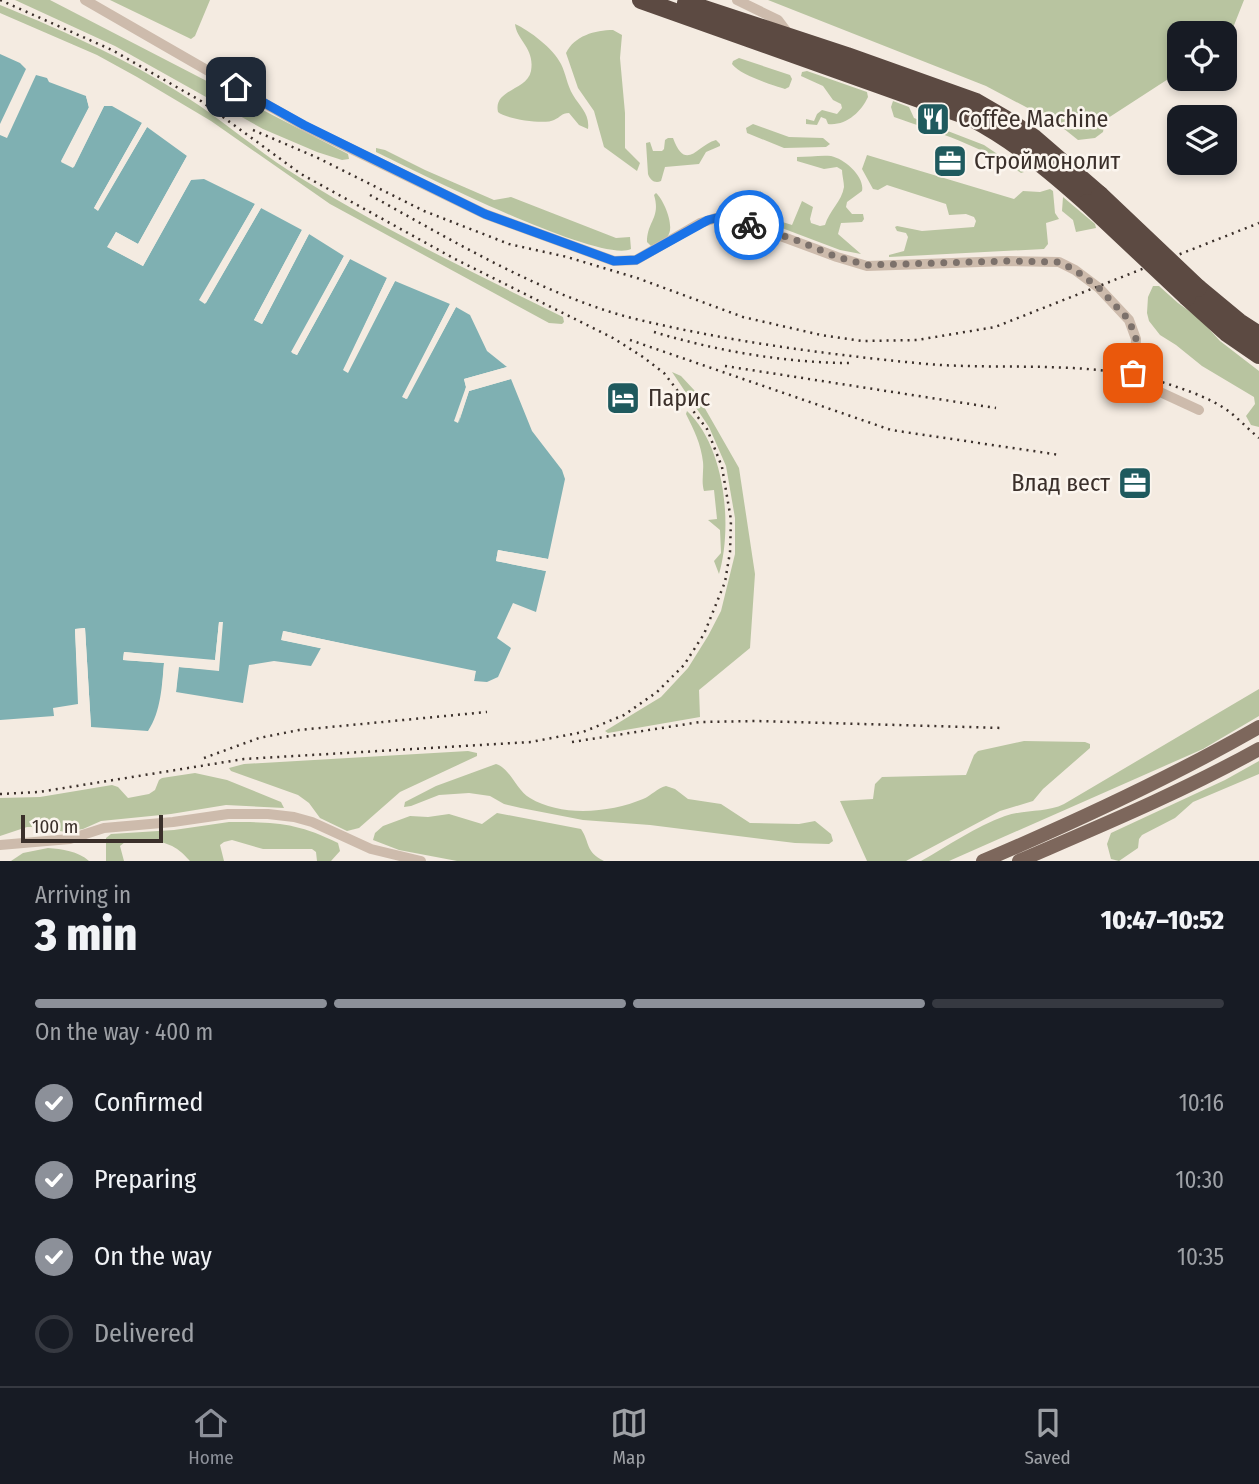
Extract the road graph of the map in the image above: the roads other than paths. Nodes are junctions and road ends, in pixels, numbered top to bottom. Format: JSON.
{"nodes":[{"id":1,"x":85,"y":0,"type":"edge"},
{"id":2,"x":641,"y":0,"type":"edge"},
{"id":3,"x":677,"y":0,"type":"edge"},
{"id":4,"x":737,"y":0,"type":"edge"},
{"id":5,"x":791,"y":38,"type":"junction"},
{"id":6,"x":1093,"y":199,"type":"junction"},
{"id":7,"x":1192,"y":293,"type":"junction"},
{"id":8,"x":1259,"y":335,"type":"edge"},
{"id":9,"x":1259,"y":355,"type":"edge"},
{"id":10,"x":1199,"y":410,"type":"dead end"},
{"id":11,"x":1259,"y":727,"type":"edge"},
{"id":12,"x":1259,"y":749,"type":"edge"},
{"id":13,"x":0,"y":845,"type":"edge"},
{"id":14,"x":421,"y":861,"type":"edge"},
{"id":15,"x":983,"y":861,"type":"edge"},
{"id":16,"x":1019,"y":861,"type":"edge"}],
"edges":[{"from":1,"to":10,"type":"street"},
{"from":2,"to":6,"type":"highway"},
{"from":3,"to":5,"type":"highway"},
{"from":4,"to":5,"type":"street"},
{"from":5,"to":6,"type":"highway"},
{"from":6,"to":7,"type":"highway","bridge":true},
{"from":7,"to":8,"type":"highway"},
{"from":7,"to":9,"type":"highway"},
{"from":11,"to":15,"type":"main road"},
{"from":12,"to":16,"type":"main road"},
{"from":13,"to":14,"type":"street"}]}
